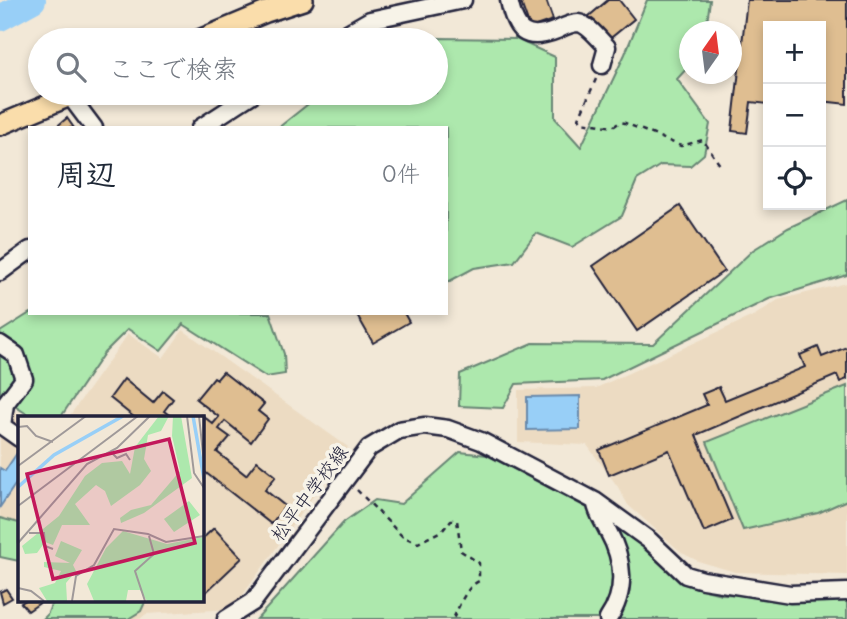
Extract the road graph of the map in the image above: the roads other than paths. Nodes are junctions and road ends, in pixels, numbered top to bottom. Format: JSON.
{"nodes":[{"id":1,"x":303,"y":0,"type":"edge"},
{"id":2,"x":463,"y":0,"type":"edge"},
{"id":3,"x":509,"y":0,"type":"edge"},
{"id":4,"x":228,"y":28,"type":"edge"},
{"id":5,"x":356,"y":28,"type":"edge"},
{"id":6,"x":602,"y":65,"type":"road end"},
{"id":7,"x":47,"y":105,"type":"edge"},
{"id":8,"x":80,"y":105,"type":"edge"},
{"id":9,"x":235,"y":105,"type":"edge"},
{"id":10,"x":0,"y":125,"type":"edge"},
{"id":11,"x":93,"y":126,"type":"edge"},
{"id":12,"x":203,"y":126,"type":"edge"},
{"id":13,"x":28,"y":251,"type":"edge"},
{"id":14,"x":0,"y":272,"type":"edge"},
{"id":15,"x":0,"y":344,"type":"edge"},
{"id":16,"x":18,"y":437,"type":"edge"},
{"id":17,"x":595,"y":501,"type":"junction"},
{"id":18,"x":847,"y":592,"type":"edge"},
{"id":19,"x":226,"y":619,"type":"edge"},
{"id":20,"x":608,"y":619,"type":"edge"}],
"edges":[{"from":1,"to":4,"type":"main road"},
{"from":2,"to":5,"type":"street"},
{"from":3,"to":6,"type":"street"},
{"from":7,"to":10,"type":"main road"},
{"from":8,"to":11,"type":"street"},
{"from":9,"to":12,"type":"street"},
{"from":13,"to":14,"type":"street"},
{"from":15,"to":16,"type":"street"},
{"from":17,"to":18,"type":"street","name":"松平中学校線"},
{"from":17,"to":19,"type":"street","name":"松平中学校線"},
{"from":17,"to":20,"type":"street"}]}
